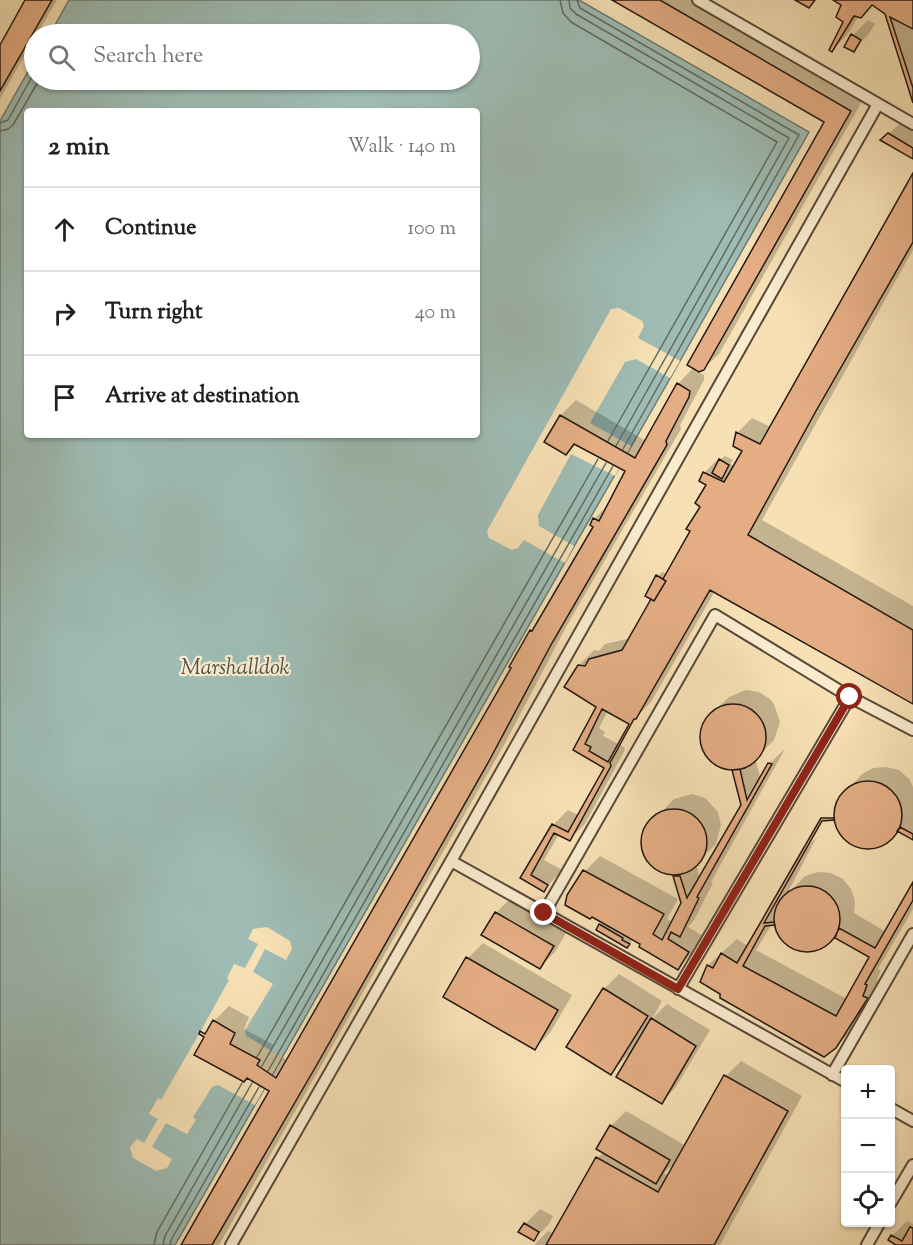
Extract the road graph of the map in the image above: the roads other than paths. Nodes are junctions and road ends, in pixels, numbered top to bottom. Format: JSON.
{"nodes":[{"id":1,"x":698,"y":0,"type":"edge"},
{"id":2,"x":878,"y":104,"type":"junction"},
{"id":3,"x":913,"y":124,"type":"edge"},
{"id":4,"x":850,"y":697,"type":"junction"},
{"id":5,"x":913,"y":730,"type":"edge"},
{"id":6,"x":451,"y":861,"type":"junction"},
{"id":7,"x":544,"y":913,"type":"junction"},
{"id":8,"x":913,"y":934,"type":"edge"},
{"id":9,"x":678,"y":989,"type":"junction"},
{"id":10,"x":832,"y":1075,"type":"junction"},
{"id":11,"x":841,"y":1080,"type":"edge"},
{"id":12,"x":895,"y":1110,"type":"edge"},
{"id":13,"x":913,"y":1121,"type":"edge"},
{"id":14,"x":913,"y":1165,"type":"edge"},
{"id":15,"x":895,"y":1197,"type":"edge"},
{"id":16,"x":877,"y":1227,"type":"edge"},
{"id":17,"x":231,"y":1245,"type":"edge"},
{"id":18,"x":867,"y":1245,"type":"edge"}],
"edges":[{"from":1,"to":2,"type":"lane"},
{"from":2,"to":3,"type":"lane"},
{"from":2,"to":6,"type":"lane"},
{"from":4,"to":5,"type":"lane"},
{"from":4,"to":7,"type":"lane"},
{"from":4,"to":9,"type":"lane"},
{"from":6,"to":7,"type":"lane"},
{"from":6,"to":17,"type":"lane"},
{"from":7,"to":9,"type":"lane"},
{"from":8,"to":10,"type":"lane"},
{"from":9,"to":10,"type":"lane"},
{"from":10,"to":11,"type":"lane"},
{"from":12,"to":13,"type":"lane"},
{"from":14,"to":15,"type":"lane"},
{"from":16,"to":18,"type":"lane"}]}
